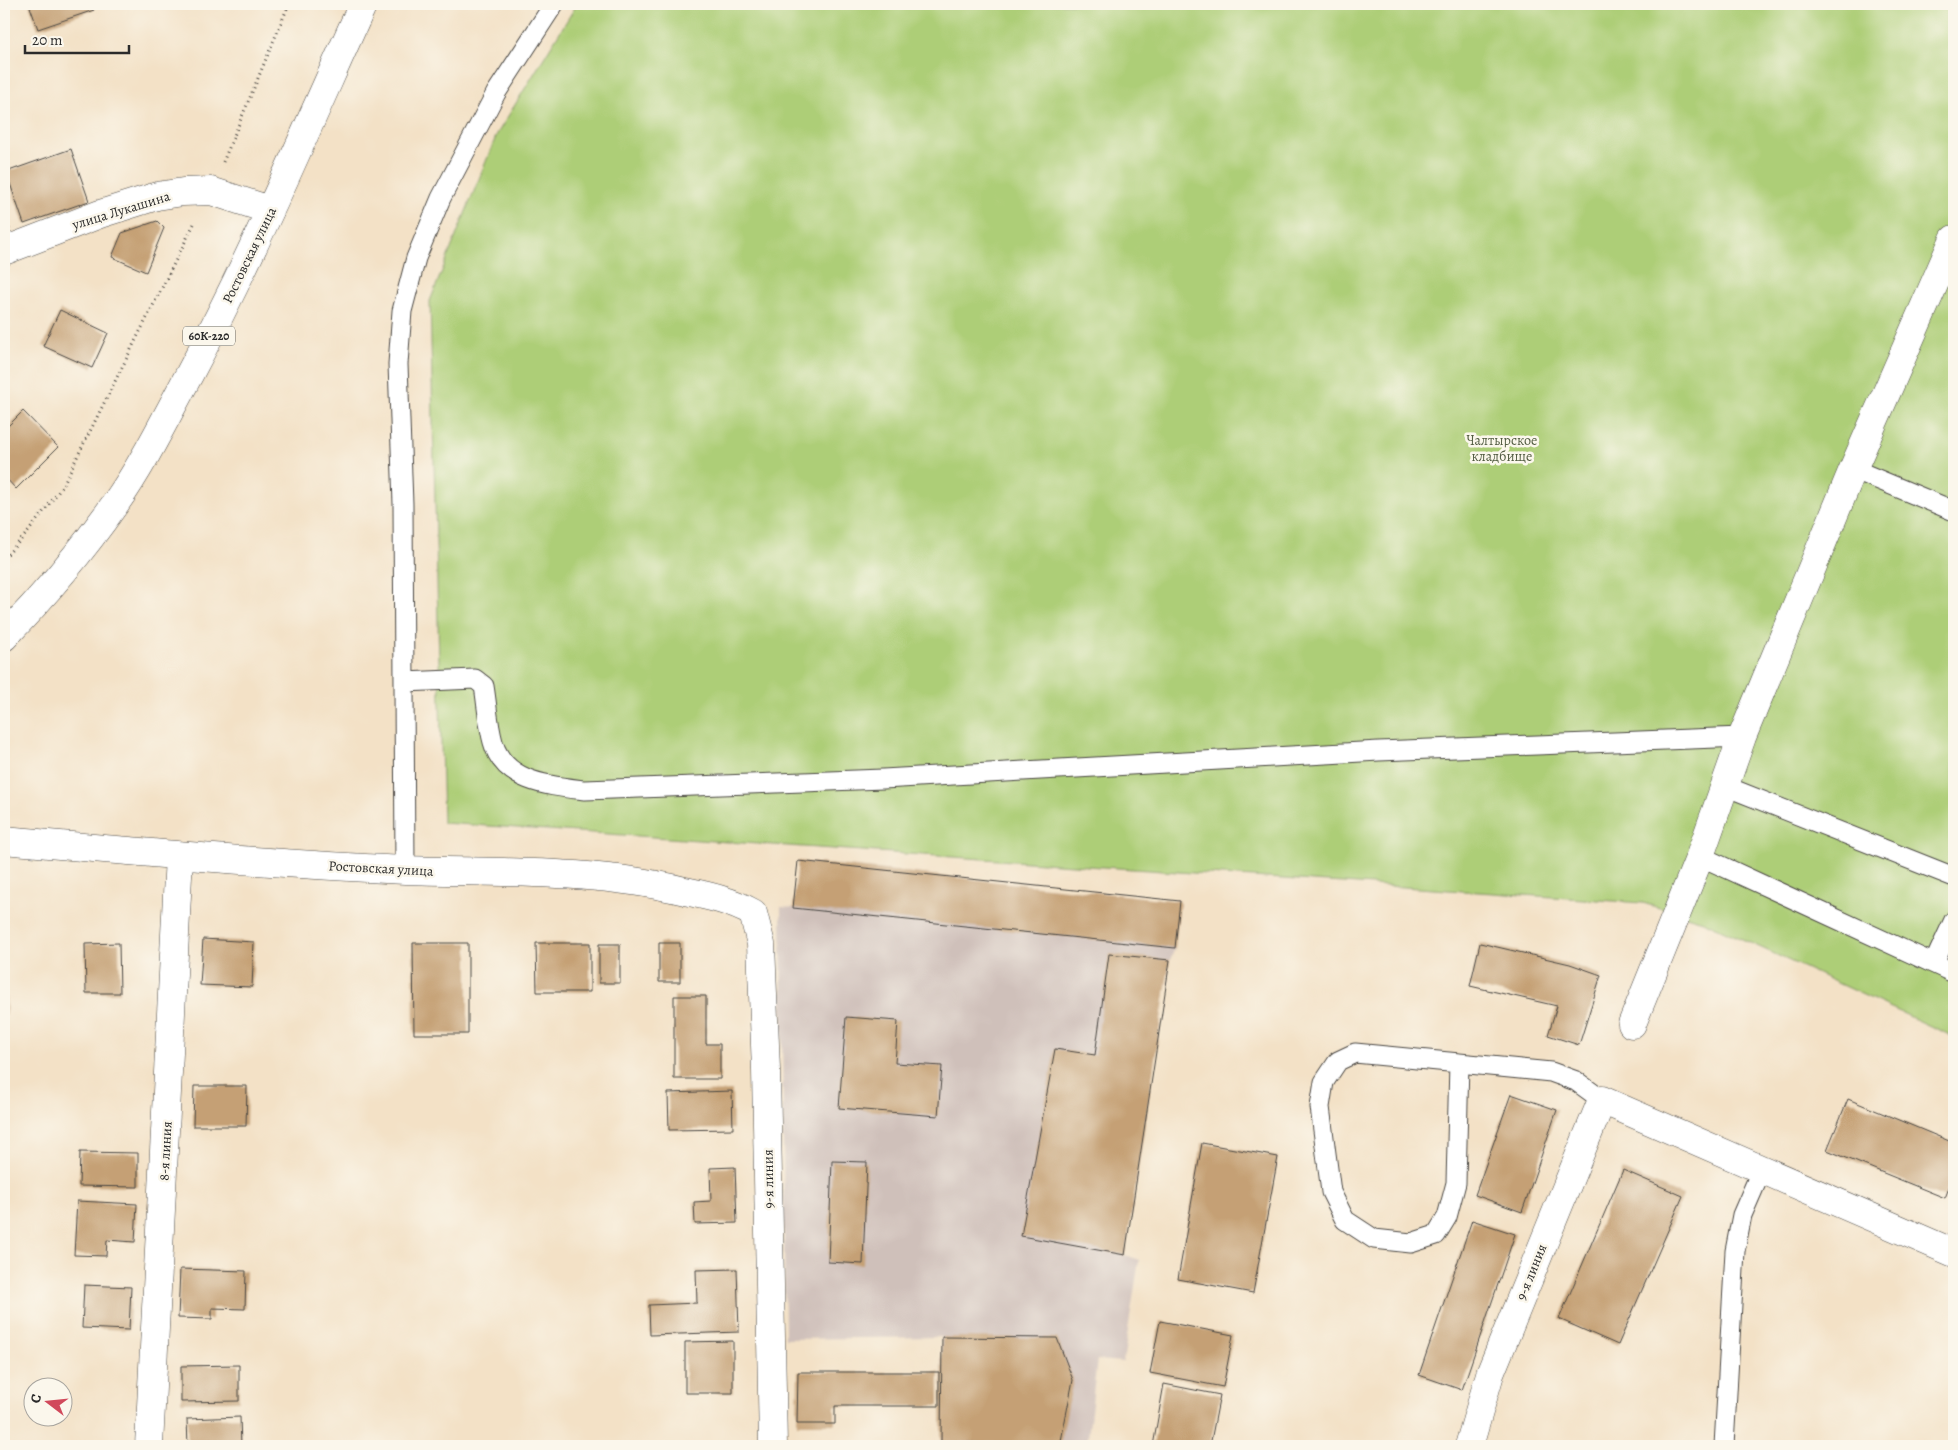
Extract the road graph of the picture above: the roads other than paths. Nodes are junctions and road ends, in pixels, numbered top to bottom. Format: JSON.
{"nodes":[{"id":1,"x":363,"y":4,"type":"edge"},
{"id":2,"x":554,"y":4,"type":"edge"},
{"id":3,"x":270,"y":210,"type":"junction"},
{"id":4,"x":1954,"y":239,"type":"edge"},
{"id":5,"x":4,"y":251,"type":"edge"},
{"id":6,"x":1853,"y":469,"type":"junction"},
{"id":7,"x":1954,"y":511,"type":"edge"},
{"id":8,"x":4,"y":637,"type":"edge"},
{"id":9,"x":404,"y":682,"type":"junction"},
{"id":10,"x":1742,"y":736,"type":"junction"},
{"id":11,"x":1724,"y":786,"type":"junction"},
{"id":12,"x":4,"y":840,"type":"edge"},
{"id":13,"x":179,"y":856,"type":"junction"},
{"id":14,"x":1700,"y":856,"type":"junction"},
{"id":15,"x":405,"y":870,"type":"junction"},
{"id":16,"x":1954,"y":877,"type":"edge"},
{"id":17,"x":753,"y":913,"type":"joint"},
{"id":18,"x":1954,"y":920,"type":"edge"},
{"id":19,"x":1934,"y":963,"type":"junction"},
{"id":20,"x":1954,"y":973,"type":"edge"},
{"id":21,"x":1632,"y":1024,"type":"dead end"},
{"id":22,"x":1459,"y":1063,"type":"junction"},
{"id":23,"x":1602,"y":1100,"type":"junction"},
{"id":24,"x":1762,"y":1169,"type":"junction"},
{"id":25,"x":1954,"y":1253,"type":"edge"},
{"id":26,"x":149,"y":1446,"type":"edge"},
{"id":27,"x":774,"y":1446,"type":"edge"},
{"id":28,"x":1468,"y":1446,"type":"edge"},
{"id":29,"x":1724,"y":1446,"type":"edge"}],
"edges":[{"from":1,"to":3,"type":"street","name":"Ростовская улица","number":"60К-220"},
{"from":2,"to":9,"type":"lane"},
{"from":3,"to":5,"type":"street","name":"улица Лукашина"},
{"from":3,"to":8,"type":"street","name":"Ростовская улица","number":"60К-220"},
{"from":4,"to":6,"type":"street"},
{"from":6,"to":7,"type":"lane"},
{"from":6,"to":10,"type":"street"},
{"from":9,"to":10,"type":"lane"},
{"from":9,"to":15,"type":"lane"},
{"from":10,"to":11,"type":"street"},
{"from":11,"to":14,"type":"street"},
{"from":11,"to":16,"type":"lane"},
{"from":12,"to":13,"type":"street","name":"Ростовская улица"},
{"from":13,"to":15,"type":"street","name":"Ростовская улица"},
{"from":13,"to":26,"type":"street","name":"8-я линия"},
{"from":14,"to":19,"type":"lane"},
{"from":14,"to":21,"type":"street"},
{"from":15,"to":17,"type":"street","name":"Ростовская улица"},
{"from":17,"to":27,"type":"street","name":"9-я линия"},
{"from":18,"to":19,"type":"lane"},
{"from":19,"to":20,"type":"lane"},
{"from":22,"to":22,"type":"lane"},
{"from":22,"to":23,"type":"lane"},
{"from":23,"to":24,"type":"street"},
{"from":23,"to":28,"type":"street","name":"9-я линия"},
{"from":24,"to":25,"type":"street"},
{"from":24,"to":29,"type":"lane"}]}
